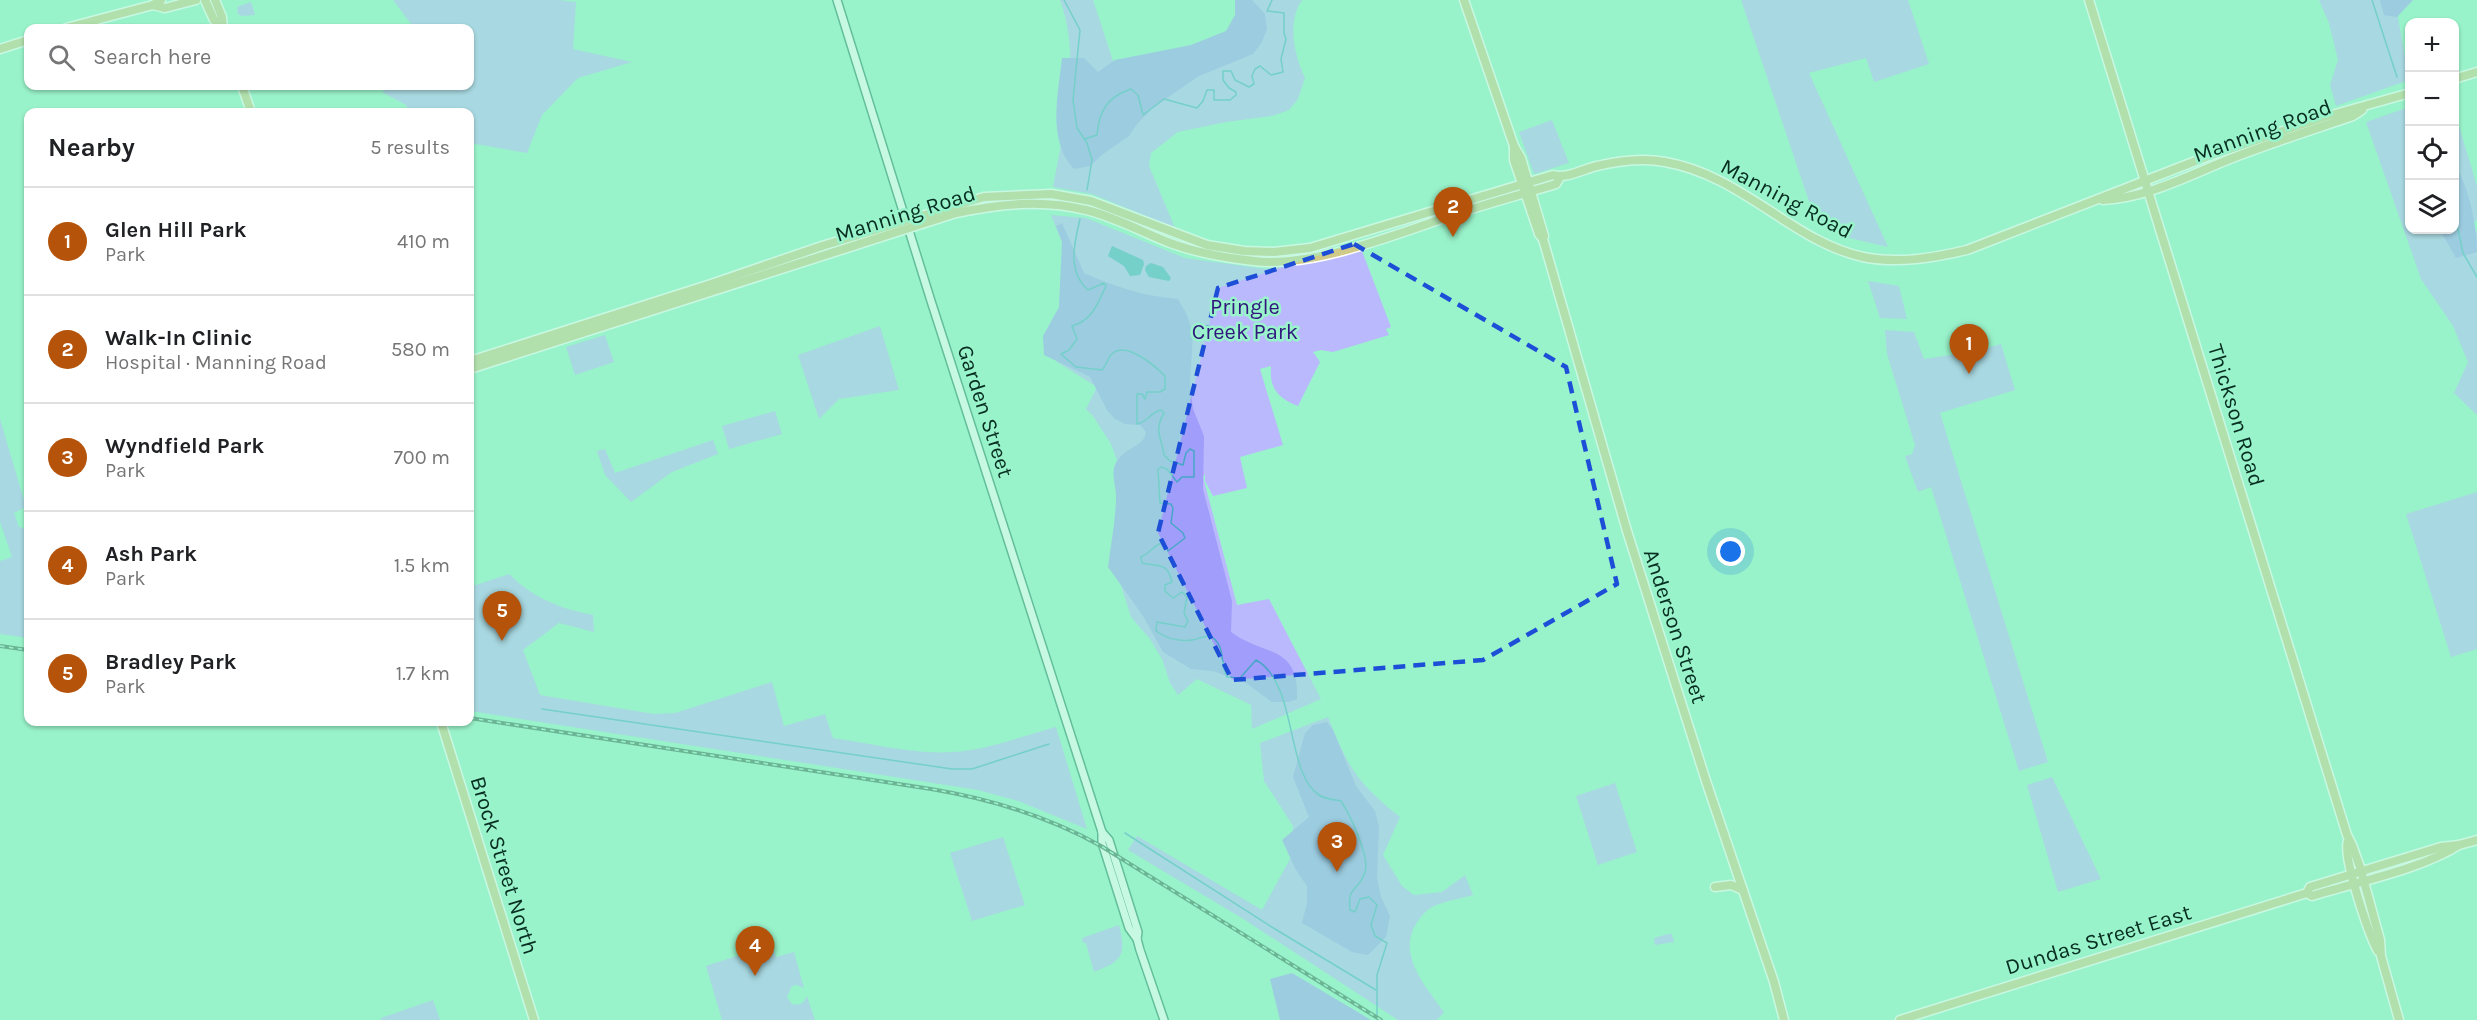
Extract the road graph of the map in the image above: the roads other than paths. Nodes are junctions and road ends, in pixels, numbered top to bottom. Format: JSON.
{"nodes":[{"id":1,"x":196,"y":0,"type":"edge"},
{"id":2,"x":205,"y":0,"type":"edge"},
{"id":3,"x":215,"y":0,"type":"edge"},
{"id":4,"x":837,"y":0,"type":"edge"},
{"id":5,"x":1464,"y":0,"type":"edge"},
{"id":6,"x":2089,"y":0,"type":"edge"},
{"id":7,"x":157,"y":3,"type":"edge"},
{"id":8,"x":81,"y":24,"type":"edge"},
{"id":9,"x":219,"y":24,"type":"edge"},
{"id":10,"x":222,"y":24,"type":"edge"},
{"id":11,"x":24,"y":41,"type":"edge"},
{"id":12,"x":0,"y":49,"type":"edge"},
{"id":13,"x":2477,"y":72,"type":"edge"},
{"id":14,"x":2459,"y":77,"type":"edge"},
{"id":15,"x":243,"y":90,"type":"edge"},
{"id":16,"x":2405,"y":94,"type":"edge"},
{"id":17,"x":250,"y":108,"type":"edge"},
{"id":18,"x":2148,"y":186,"type":"junction"},
{"id":19,"x":1527,"y":188,"type":"junction"},
{"id":20,"x":907,"y":225,"type":"junction"},
{"id":21,"x":474,"y":360,"type":"edge"},
{"id":22,"x":474,"y":368,"type":"edge"},
{"id":23,"x":442,"y":726,"type":"edge"},
{"id":24,"x":1102,"y":832,"type":"junction"},
{"id":25,"x":2477,"y":840,"type":"edge"},
{"id":26,"x":2358,"y":877,"type":"junction"},
{"id":27,"x":1715,"y":887,"type":"dead end"},
{"id":28,"x":1743,"y":890,"type":"junction"},
{"id":29,"x":1123,"y":908,"type":"junction"},
{"id":30,"x":1133,"y":915,"type":"junction"},
{"id":31,"x":1137,"y":939,"type":"junction"},
{"id":32,"x":534,"y":1020,"type":"edge"},
{"id":33,"x":1164,"y":1020,"type":"edge"},
{"id":34,"x":1784,"y":1020,"type":"edge"},
{"id":35,"x":1900,"y":1020,"type":"edge"},
{"id":36,"x":2399,"y":1020,"type":"edge"}],
"edges":[{"from":1,"to":7,"type":"main road"},
{"from":2,"to":9,"type":"main road"},
{"from":3,"to":10,"type":"main road"},
{"from":4,"to":20,"type":"street","name":"Garden Street"},
{"from":5,"to":19,"type":"main road","name":"Anderson Street"},
{"from":6,"to":18,"type":"main road","name":"Thickson Road"},
{"from":7,"to":8,"type":"main road"},
{"from":11,"to":12,"type":"main road"},
{"from":13,"to":14,"type":"main road"},
{"from":15,"to":17,"type":"main road"},
{"from":16,"to":18,"type":"main road","name":"Manning Road"},
{"from":18,"to":19,"type":"main road","name":"Manning Road"},
{"from":18,"to":26,"type":"main road","name":"Thickson Road"},
{"from":19,"to":20,"type":"main road","name":"Manning Road"},
{"from":19,"to":28,"type":"main road","name":"Anderson Street"},
{"from":20,"to":21,"type":"main road","name":"Manning Road"},
{"from":20,"to":22,"type":"main road","name":"Manning Road"},
{"from":20,"to":24,"type":"street","name":"Garden Street"},
{"from":23,"to":32,"type":"main road","name":"Brock Street North"},
{"from":24,"to":29,"type":"street","name":"Garden Street"},
{"from":24,"to":30,"type":"street","name":"Garden Street"},
{"from":25,"to":26,"type":"main road","name":"Dundas Street East"},
{"from":26,"to":35,"type":"main road","name":"Dundas Street East"},
{"from":26,"to":36,"type":"main road","name":"Thickson Road"},
{"from":27,"to":28,"type":"main road"},
{"from":28,"to":34,"type":"main road","name":"Anderson Street"},
{"from":29,"to":30,"type":"street"},
{"from":29,"to":31,"type":"street","name":"Garden Street"},
{"from":30,"to":31,"type":"street","name":"Garden Street"},
{"from":31,"to":33,"type":"street","name":"Garden Street"}]}
